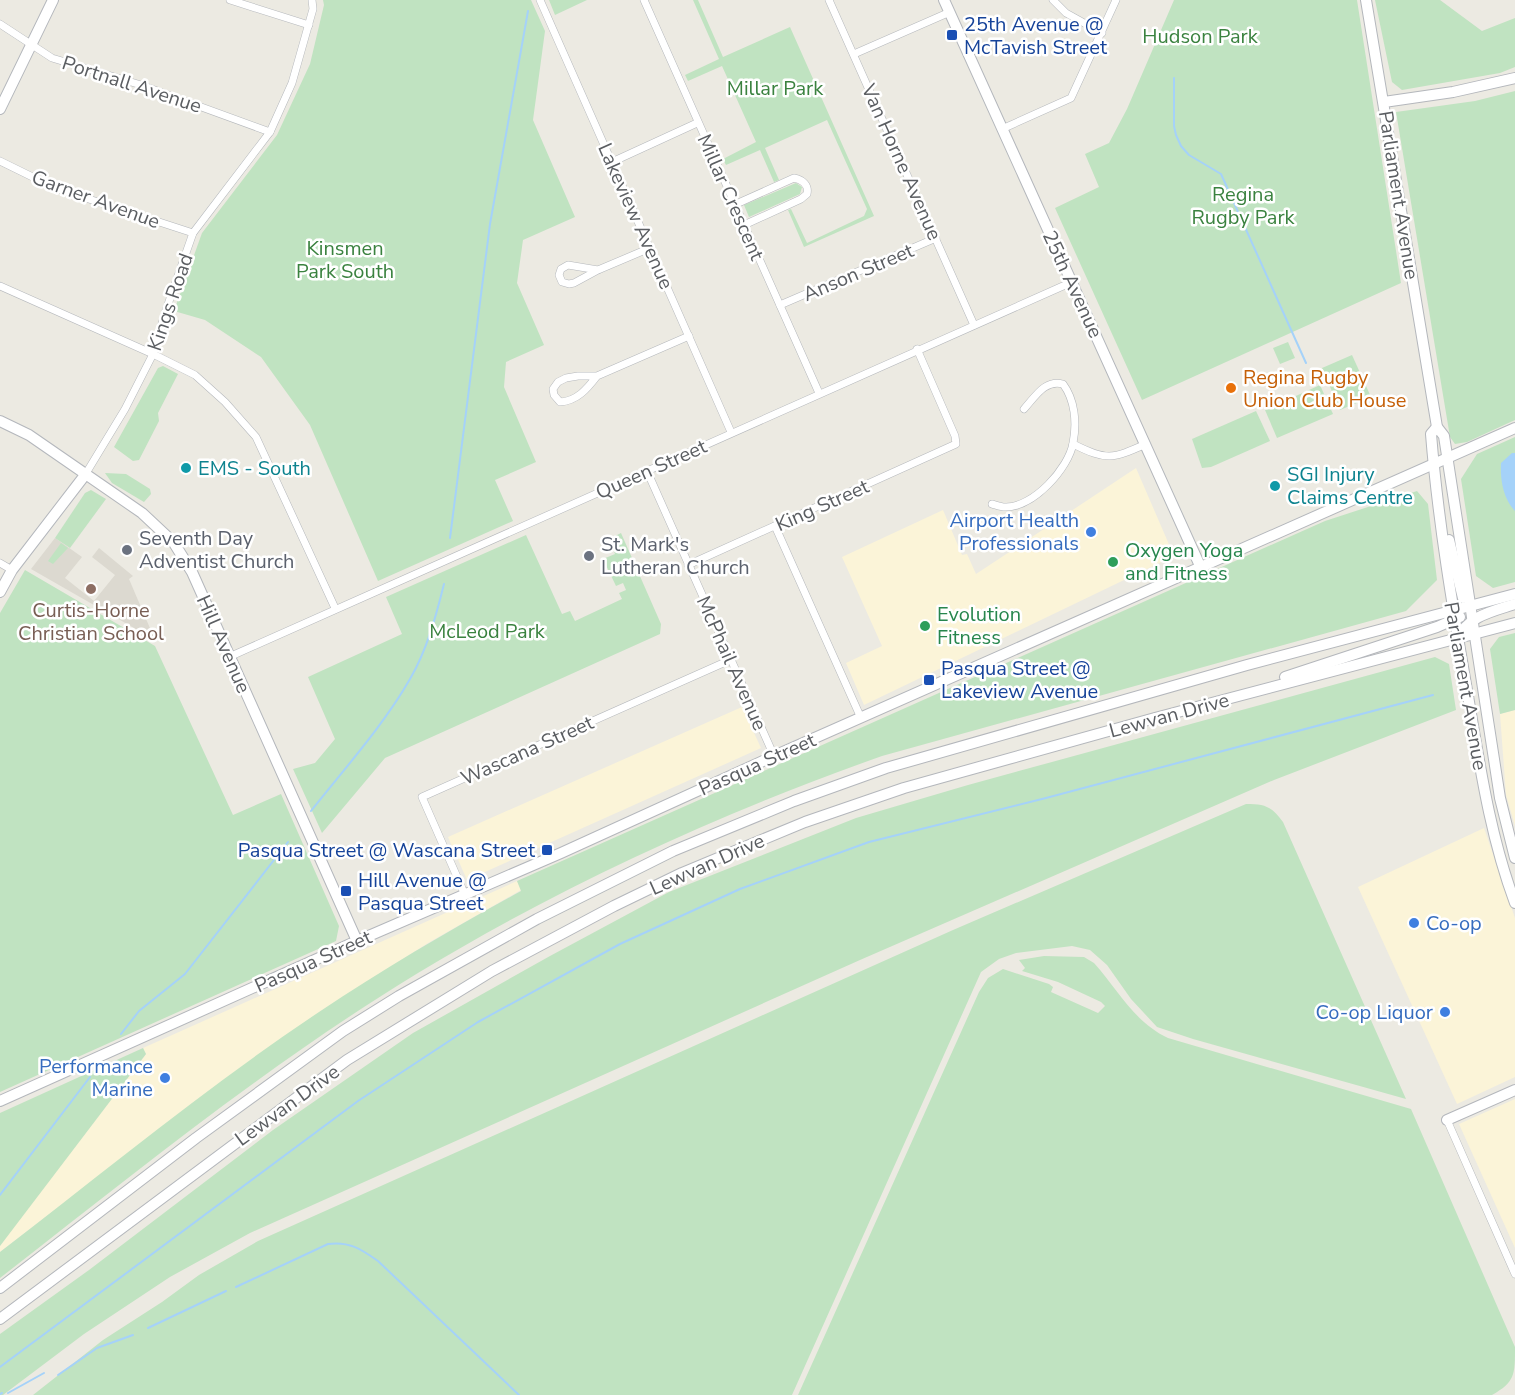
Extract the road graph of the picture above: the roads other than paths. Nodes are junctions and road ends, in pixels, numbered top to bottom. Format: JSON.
{"nodes":[{"id":1,"x":53,"y":0,"type":"edge"},
{"id":2,"x":230,"y":0,"type":"edge"},
{"id":3,"x":312,"y":0,"type":"edge"},
{"id":4,"x":540,"y":0,"type":"edge"},
{"id":5,"x":644,"y":0,"type":"edge"},
{"id":6,"x":829,"y":0,"type":"edge"},
{"id":7,"x":944,"y":0,"type":"edge"},
{"id":8,"x":1053,"y":0,"type":"edge"},
{"id":9,"x":1116,"y":0,"type":"edge"},
{"id":10,"x":1366,"y":0,"type":"edge"},
{"id":11,"x":950,"y":12,"type":"junction"},
{"id":12,"x":0,"y":24,"type":"edge"},
{"id":13,"x":309,"y":25,"type":"junction"},
{"id":14,"x":1102,"y":33,"type":"junction"},
{"id":15,"x":31,"y":45,"type":"junction"},
{"id":16,"x":854,"y":54,"type":"junction"},
{"id":17,"x":1515,"y":78,"type":"edge"},
{"id":18,"x":1384,"y":102,"type":"junction"},
{"id":19,"x":0,"y":109,"type":"edge"},
{"id":20,"x":698,"y":123,"type":"junction"},
{"id":21,"x":1002,"y":129,"type":"junction"},
{"id":22,"x":270,"y":132,"type":"junction"},
{"id":23,"x":0,"y":161,"type":"edge"},
{"id":24,"x":612,"y":162,"type":"junction"},
{"id":25,"x":734,"y":205,"type":"junction"},
{"id":26,"x":744,"y":225,"type":"junction"},
{"id":27,"x":193,"y":233,"type":"junction"},
{"id":28,"x":936,"y":238,"type":"junction"},
{"id":29,"x":650,"y":248,"type":"junction"},
{"id":30,"x":598,"y":270,"type":"junction"},
{"id":31,"x":1072,"y":282,"type":"junction"},
{"id":32,"x":0,"y":286,"type":"edge"},
{"id":33,"x":780,"y":305,"type":"junction"},
{"id":34,"x":974,"y":325,"type":"junction"},
{"id":35,"x":688,"y":336,"type":"junction"},
{"id":36,"x":917,"y":349,"type":"junction"},
{"id":37,"x":153,"y":354,"type":"junction"},
{"id":38,"x":597,"y":376,"type":"junction"},
{"id":39,"x":819,"y":393,"type":"junction"},
{"id":40,"x":1024,"y":409,"type":"dead end"},
{"id":41,"x":0,"y":421,"type":"edge"},
{"id":42,"x":1437,"y":427,"type":"junction"},
{"id":43,"x":1515,"y":428,"type":"edge"},
{"id":44,"x":731,"y":432,"type":"junction"},
{"id":45,"x":1073,"y":444,"type":"junction"},
{"id":46,"x":1146,"y":444,"type":"junction"},
{"id":47,"x":1447,"y":459,"type":"junction"},
{"id":48,"x":1433,"y":465,"type":"junction"},
{"id":49,"x":647,"y":471,"type":"junction"},
{"id":50,"x":85,"y":475,"type":"junction"},
{"id":51,"x":1436,"y":487,"type":"junction"},
{"id":52,"x":992,"y":504,"type":"dead end"},
{"id":53,"x":775,"y":526,"type":"junction"},
{"id":54,"x":1462,"y":550,"type":"junction"},
{"id":55,"x":0,"y":563,"type":"edge"},
{"id":56,"x":688,"y":565,"type":"junction"},
{"id":57,"x":1201,"y":568,"type":"junction"},
{"id":58,"x":12,"y":570,"type":"junction"},
{"id":59,"x":0,"y":592,"type":"edge"},
{"id":60,"x":1515,"y":594,"type":"edge"},
{"id":61,"x":1515,"y":604,"type":"edge"},
{"id":62,"x":335,"y":608,"type":"junction"},
{"id":63,"x":1469,"y":614,"type":"junction"},
{"id":64,"x":1454,"y":616,"type":"junction"},
{"id":65,"x":1515,"y":623,"type":"edge"},
{"id":66,"x":1476,"y":634,"type":"junction"},
{"id":67,"x":1458,"y":639,"type":"junction"},
{"id":68,"x":230,"y":657,"type":"junction"},
{"id":69,"x":730,"y":660,"type":"junction"},
{"id":70,"x":1216,"y":702,"type":"junction"},
{"id":71,"x":861,"y":718,"type":"junction"},
{"id":72,"x":774,"y":756,"type":"junction"},
{"id":73,"x":1515,"y":858,"type":"edge"},
{"id":74,"x":465,"y":895,"type":"junction"},
{"id":75,"x":1515,"y":903,"type":"edge"},
{"id":76,"x":357,"y":941,"type":"junction"},
{"id":77,"x":1515,"y":1090,"type":"edge"},
{"id":78,"x":0,"y":1101,"type":"edge"},
{"id":79,"x":1446,"y":1120,"type":"joint"},
{"id":80,"x":1515,"y":1274,"type":"edge"},
{"id":81,"x":0,"y":1288,"type":"edge"},
{"id":82,"x":0,"y":1319,"type":"edge"}],
"edges":[{"from":1,"to":15,"type":"main road"},
{"from":2,"to":13,"type":"street"},
{"from":3,"to":13,"type":"street","name":"Kings Road"},
{"from":4,"to":24,"type":"street","name":"Lakeview Avenue"},
{"from":5,"to":20,"type":"street","name":"Millar Crescent"},
{"from":6,"to":16,"type":"street","name":"Van Horne Avenue"},
{"from":7,"to":11,"type":"main road","name":"25th Avenue"},
{"from":8,"to":14,"type":"street"},
{"from":9,"to":14,"type":"street"},
{"from":10,"to":18,"type":"main road","name":"Parliament Avenue"},
{"from":11,"to":16,"type":"street"},
{"from":11,"to":21,"type":"main road","name":"25th Avenue"},
{"from":12,"to":15,"type":"street","name":"Portnall Avenue"},
{"from":13,"to":22,"type":"street","name":"Kings Road"},
{"from":14,"to":21,"type":"street"},
{"from":15,"to":19,"type":"main road"},
{"from":15,"to":22,"type":"street","name":"Portnall Avenue"},
{"from":16,"to":28,"type":"street","name":"Van Horne Avenue"},
{"from":17,"to":18,"type":"main road"},
{"from":18,"to":42,"type":"main road","name":"Parliament Avenue"},
{"from":20,"to":24,"type":"street"},
{"from":20,"to":25,"type":"street","name":"Millar Crescent"},
{"from":21,"to":31,"type":"main road","name":"25th Avenue"},
{"from":22,"to":27,"type":"street","name":"Kings Road"},
{"from":23,"to":27,"type":"street","name":"Garner Avenue"},
{"from":24,"to":29,"type":"street","name":"Lakeview Avenue"},
{"from":25,"to":26,"type":"street","name":"Millar Crescent"},
{"from":25,"to":26,"type":"street"},
{"from":26,"to":33,"type":"street","name":"Millar Crescent"},
{"from":27,"to":37,"type":"street","name":"Kings Road"},
{"from":28,"to":33,"type":"street","name":"Anson Street"},
{"from":28,"to":34,"type":"street","name":"Van Horne Avenue"},
{"from":29,"to":30,"type":"street"},
{"from":29,"to":35,"type":"street","name":"Lakeview Avenue"},
{"from":30,"to":30,"type":"street"},
{"from":31,"to":34,"type":"street","name":"Queen Street"},
{"from":31,"to":46,"type":"main road","name":"25th Avenue"},
{"from":32,"to":37,"type":"street"},
{"from":33,"to":39,"type":"street","name":"Millar Crescent"},
{"from":34,"to":36,"type":"street","name":"Queen Street"},
{"from":35,"to":38,"type":"street"},
{"from":35,"to":44,"type":"street","name":"Lakeview Avenue"},
{"from":36,"to":39,"type":"street","name":"Queen Street"},
{"from":36,"to":53,"type":"street","name":"King Street"},
{"from":37,"to":50,"type":"street","name":"Kings Road"},
{"from":37,"to":62,"type":"street"},
{"from":38,"to":38,"type":"street"},
{"from":39,"to":44,"type":"street","name":"Queen Street"},
{"from":40,"to":45,"type":"street"},
{"from":41,"to":50,"type":"main road","name":"Hill Avenue"},
{"from":42,"to":47,"type":"main road","name":"Parliament Avenue"},
{"from":42,"to":48,"type":"main road","name":"Parliament Avenue"},
{"from":43,"to":47,"type":"main road","name":"Pasqua Street"},
{"from":44,"to":49,"type":"street","name":"Queen Street"},
{"from":45,"to":46,"type":"street"},
{"from":45,"to":52,"type":"street"},
{"from":46,"to":57,"type":"main road","name":"25th Avenue"},
{"from":47,"to":48,"type":"main road","name":"Pasqua Street"},
{"from":47,"to":54,"type":"main road","name":"Parliament Avenue"},
{"from":48,"to":51,"type":"main road","name":"Parliament Avenue"},
{"from":48,"to":54,"type":"main road","name":"Parliament Avenue"},
{"from":48,"to":57,"type":"main road","name":"Pasqua Street"},
{"from":49,"to":56,"type":"street","name":"McPhail Avenue"},
{"from":49,"to":62,"type":"street","name":"Queen Street"},
{"from":50,"to":58,"type":"main road","name":"Kings Road"},
{"from":50,"to":68,"type":"main road","name":"Hill Avenue"},
{"from":51,"to":63,"type":"main road"},
{"from":51,"to":64,"type":"main road","name":"Parliament Avenue"},
{"from":53,"to":56,"type":"street","name":"King Street"},
{"from":53,"to":71,"type":"street"},
{"from":54,"to":63,"type":"main road","name":"Parliament Avenue"},
{"from":55,"to":58,"type":"street"},
{"from":56,"to":69,"type":"street","name":"McPhail Avenue"},
{"from":57,"to":71,"type":"main road","name":"Pasqua Street"},
{"from":58,"to":59,"type":"main road","name":"Kings Road"},
{"from":60,"to":63,"type":"main road","name":"Lewvan Drive"},
{"from":61,"to":63,"type":"main road"},
{"from":62,"to":68,"type":"street","name":"Queen Street"},
{"from":63,"to":64,"type":"main road","name":"Lewvan Drive"},
{"from":63,"to":66,"type":"main road","name":"Parliament Avenue"},
{"from":63,"to":67,"type":"main road"},
{"from":64,"to":67,"type":"main road","name":"Parliament Avenue"},
{"from":64,"to":70,"type":"main road"},
{"from":64,"to":81,"type":"main road","name":"Lewvan Drive"},
{"from":65,"to":66,"type":"main road","name":"Lewvan Drive"},
{"from":66,"to":67,"type":"main road","name":"Lewvan Drive"},
{"from":66,"to":73,"type":"main road","name":"Parliament Avenue"},
{"from":67,"to":70,"type":"main road","name":"Lewvan Drive"},
{"from":67,"to":75,"type":"main road","name":"Parliament Avenue"},
{"from":68,"to":76,"type":"main road","name":"Hill Avenue"},
{"from":69,"to":72,"type":"street","name":"McPhail Avenue"},
{"from":69,"to":74,"type":"street","name":"Wascana Street"},
{"from":70,"to":82,"type":"main road","name":"Lewvan Drive"},
{"from":71,"to":72,"type":"main road","name":"Pasqua Street"},
{"from":72,"to":74,"type":"main road","name":"Pasqua Street"},
{"from":74,"to":76,"type":"main road","name":"Pasqua Street"},
{"from":76,"to":78,"type":"main road","name":"Pasqua Street"},
{"from":77,"to":79,"type":"main road"},
{"from":79,"to":80,"type":"street"}]}
